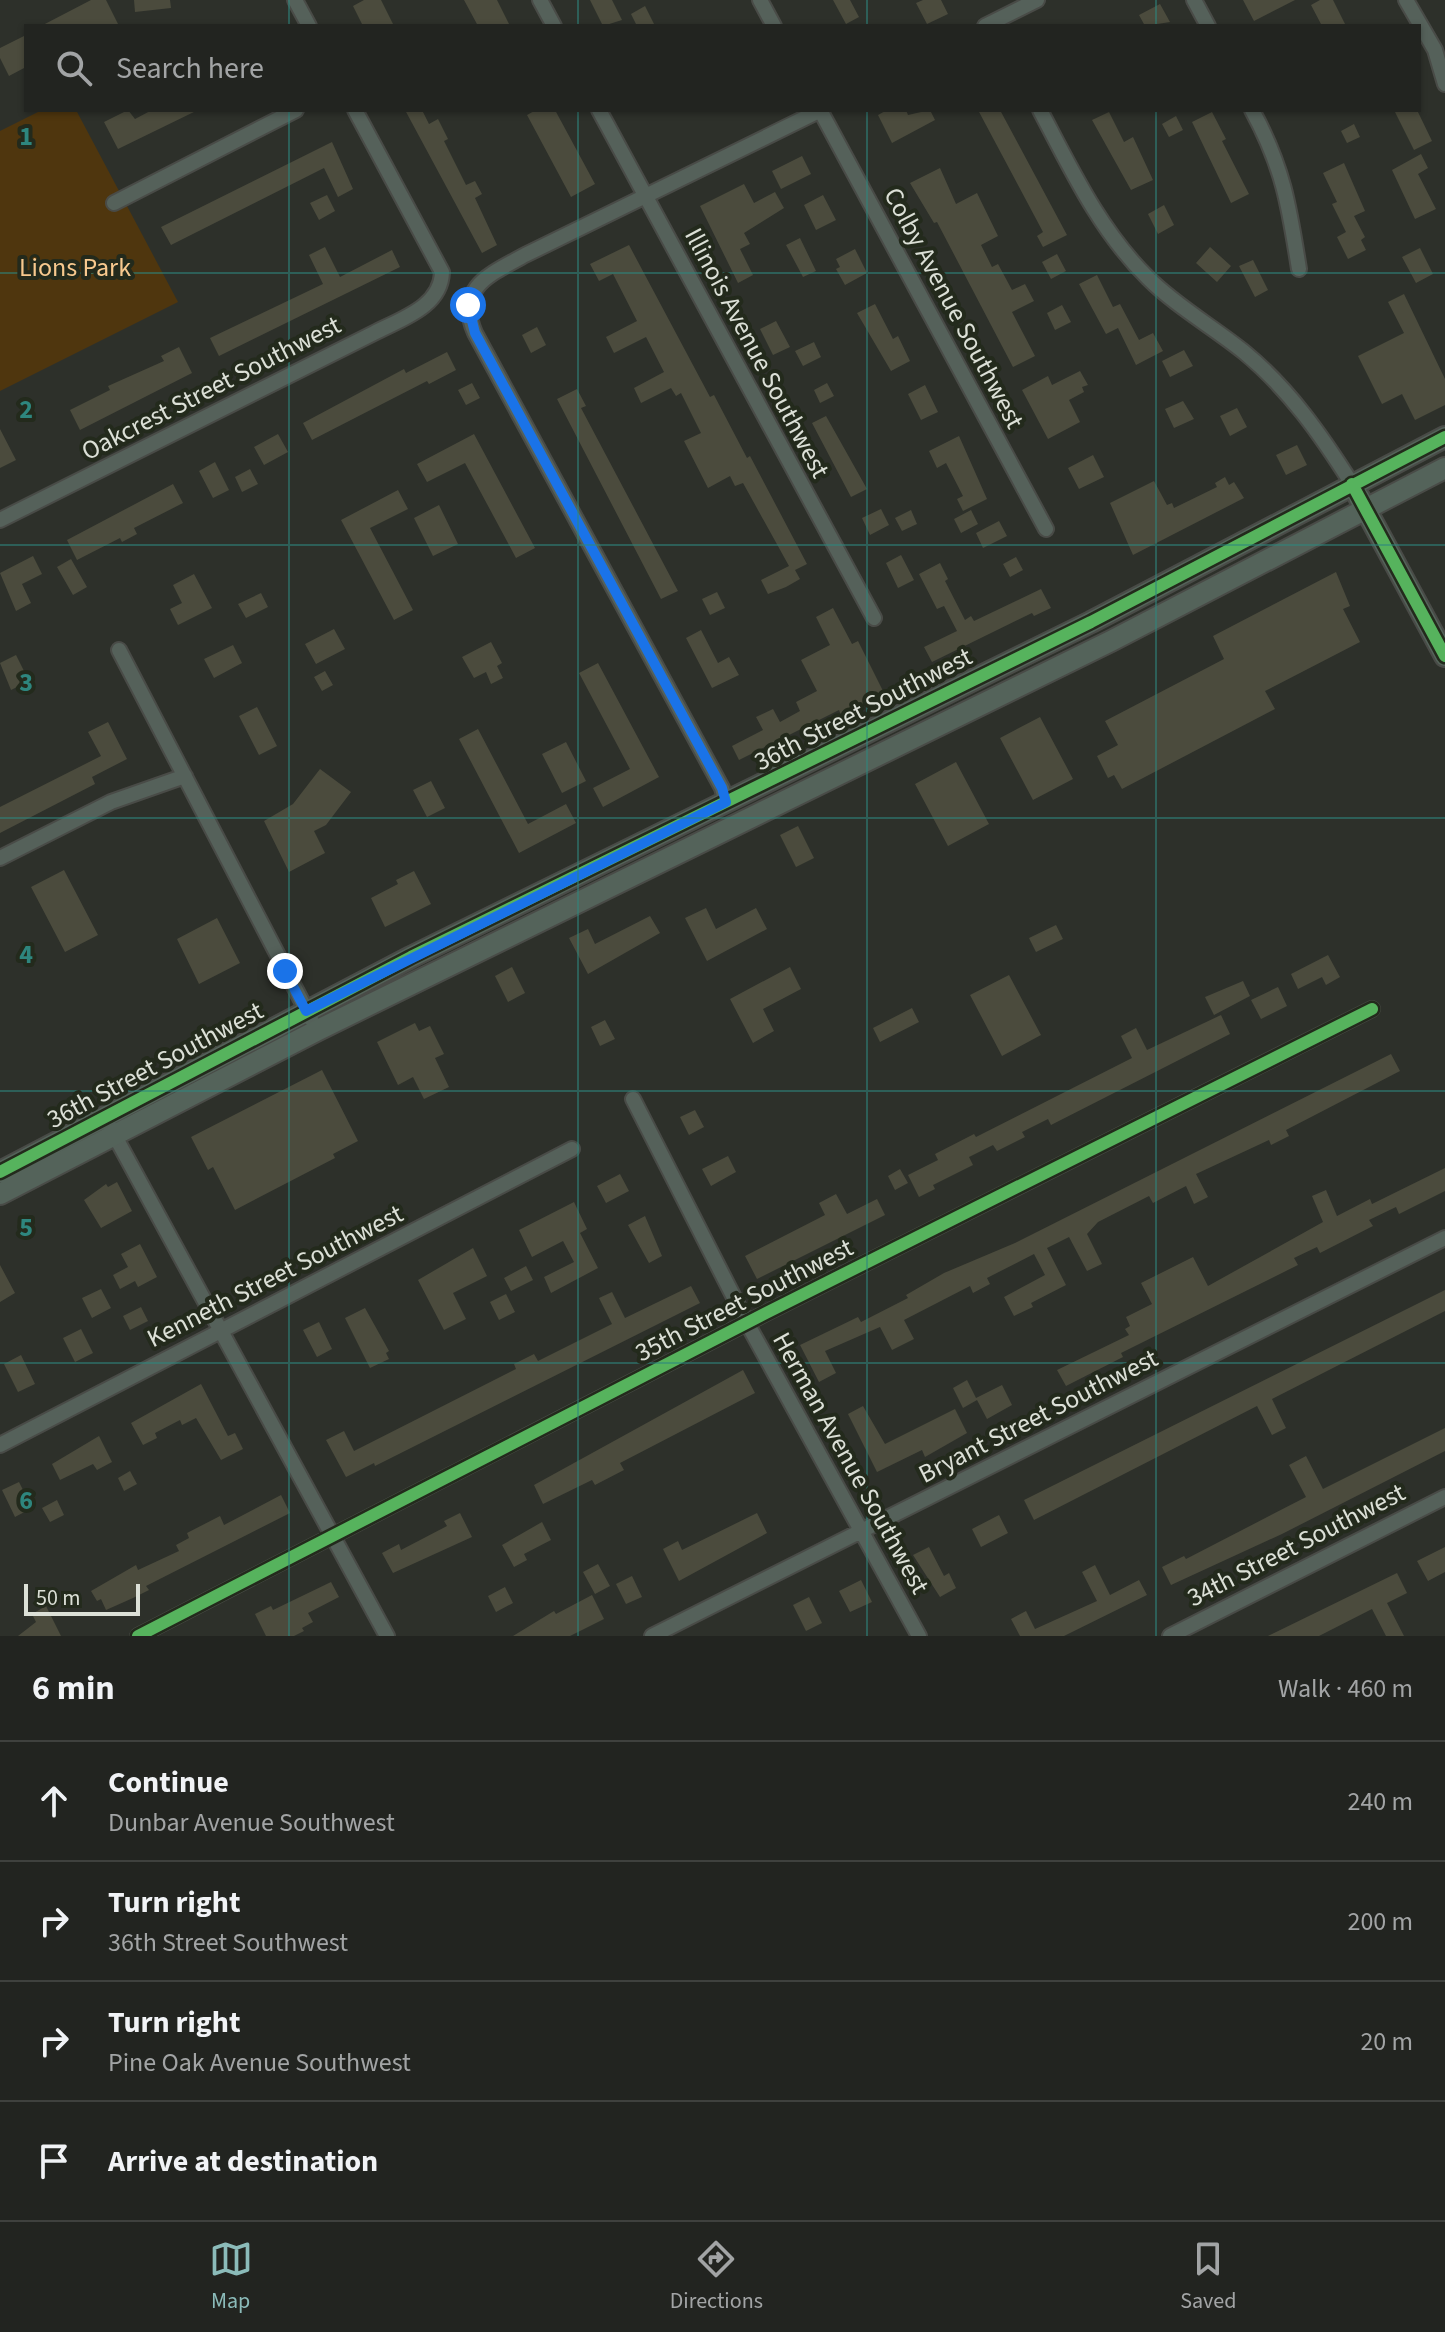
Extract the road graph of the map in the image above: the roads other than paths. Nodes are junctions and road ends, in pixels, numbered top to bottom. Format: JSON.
{"nodes":[{"id":1,"x":295,"y":0,"type":"edge"},
{"id":2,"x":540,"y":0,"type":"edge"},
{"id":3,"x":760,"y":0,"type":"edge"},
{"id":4,"x":1037,"y":0,"type":"edge"},
{"id":5,"x":1194,"y":0,"type":"edge"},
{"id":6,"x":1406,"y":0,"type":"edge"},
{"id":7,"x":308,"y":24,"type":"edge"},
{"id":8,"x":553,"y":24,"type":"edge"},
{"id":9,"x":773,"y":24,"type":"edge"},
{"id":10,"x":993,"y":24,"type":"edge"},
{"id":11,"x":1207,"y":24,"type":"edge"},
{"id":12,"x":1420,"y":24,"type":"edge"},
{"id":13,"x":1421,"y":26,"type":"edge"},
{"id":14,"x":1445,"y":84,"type":"edge"},
{"id":15,"x":292,"y":112,"type":"edge"},
{"id":16,"x":356,"y":112,"type":"edge"},
{"id":17,"x":600,"y":112,"type":"edge"},
{"id":18,"x":816,"y":112,"type":"edge"},
{"id":19,"x":821,"y":112,"type":"edge"},
{"id":20,"x":1041,"y":112,"type":"edge"},
{"id":21,"x":1253,"y":112,"type":"edge"},
{"id":22,"x":644,"y":195,"type":"junction"},
{"id":23,"x":114,"y":203,"type":"dead end"},
{"id":24,"x":1299,"y":269,"type":"dead end"},
{"id":25,"x":1445,"y":437,"type":"edge"},
{"id":26,"x":1445,"y":468,"type":"edge"},
{"id":27,"x":1352,"y":484,"type":"junction"},
{"id":28,"x":1365,"y":508,"type":"junction"},
{"id":29,"x":0,"y":520,"type":"edge"},
{"id":30,"x":1046,"y":529,"type":"dead end"},
{"id":31,"x":874,"y":618,"type":"dead end"},
{"id":32,"x":119,"y":650,"type":"dead end"},
{"id":33,"x":1445,"y":656,"type":"edge"},
{"id":34,"x":185,"y":776,"type":"junction"},
{"id":35,"x":726,"y":802,"type":"junction"},
{"id":36,"x":0,"y":858,"type":"edge"},
{"id":37,"x":1372,"y":1009,"type":"dead end"},
{"id":38,"x":306,"y":1011,"type":"junction"},
{"id":39,"x":318,"y":1030,"type":"junction"},
{"id":40,"x":633,"y":1099,"type":"dead end"},
{"id":41,"x":109,"y":1126,"type":"junction"},
{"id":42,"x":572,"y":1149,"type":"dead end"},
{"id":43,"x":0,"y":1172,"type":"edge"},
{"id":44,"x":0,"y":1194,"type":"edge"},
{"id":45,"x":1445,"y":1238,"type":"edge"},
{"id":46,"x":747,"y":1323,"type":"junction"},
{"id":47,"x":221,"y":1332,"type":"junction"},
{"id":48,"x":0,"y":1445,"type":"edge"},
{"id":49,"x":1445,"y":1497,"type":"edge"},
{"id":50,"x":862,"y":1532,"type":"junction"},
{"id":51,"x":332,"y":1537,"type":"junction"},
{"id":52,"x":138,"y":1636,"type":"edge"},
{"id":53,"x":387,"y":1636,"type":"edge"},
{"id":54,"x":652,"y":1636,"type":"edge"},
{"id":55,"x":919,"y":1636,"type":"edge"},
{"id":56,"x":1170,"y":1636,"type":"edge"}],
"edges":[{"from":1,"to":7,"type":"street"},
{"from":2,"to":8,"type":"street"},
{"from":3,"to":9,"type":"street"},
{"from":4,"to":10,"type":"street"},
{"from":5,"to":11,"type":"street"},
{"from":6,"to":12,"type":"street"},
{"from":13,"to":14,"type":"street"},
{"from":15,"to":23,"type":"street"},
{"from":16,"to":29,"type":"street","name":"Oakcrest Street Southwest"},
{"from":17,"to":22,"type":"street","name":"Illinois Avenue Southwest"},
{"from":18,"to":22,"type":"street"},
{"from":19,"to":30,"type":"street","name":"Colby Avenue Southwest"},
{"from":20,"to":27,"type":"street"},
{"from":21,"to":24,"type":"street"},
{"from":22,"to":31,"type":"street","name":"Illinois Avenue Southwest"},
{"from":22,"to":35,"type":"street"},
{"from":25,"to":27,"type":"street","name":"36th Street Southwest"},
{"from":26,"to":28,"type":"street","name":"36th Street Southwest"},
{"from":27,"to":28,"type":"street"},
{"from":27,"to":35,"type":"street","name":"36th Street Southwest"},
{"from":28,"to":33,"type":"street"},
{"from":28,"to":39,"type":"street","name":"36th Street Southwest"},
{"from":32,"to":34,"type":"street"},
{"from":34,"to":36,"type":"street"},
{"from":34,"to":38,"type":"street"},
{"from":35,"to":38,"type":"street","name":"36th Street Southwest"},
{"from":37,"to":46,"type":"street","name":"35th Street Southwest"},
{"from":38,"to":39,"type":"street"},
{"from":38,"to":41,"type":"street","name":"36th Street Southwest"},
{"from":39,"to":41,"type":"street","name":"36th Street Southwest"},
{"from":40,"to":46,"type":"street","name":"Herman Avenue Southwest"},
{"from":41,"to":43,"type":"street","name":"36th Street Southwest"},
{"from":41,"to":44,"type":"street","name":"36th Street Southwest"},
{"from":41,"to":47,"type":"street"},
{"from":42,"to":47,"type":"street","name":"Kenneth Street Southwest"},
{"from":45,"to":50,"type":"street","name":"Bryant Street Southwest"},
{"from":46,"to":50,"type":"street","name":"Herman Avenue Southwest"},
{"from":46,"to":51,"type":"street","name":"35th Street Southwest"},
{"from":47,"to":48,"type":"street","name":"Kenneth Street Southwest"},
{"from":47,"to":51,"type":"street"},
{"from":49,"to":56,"type":"street","name":"34th Street Southwest"},
{"from":50,"to":54,"type":"street","name":"Bryant Street Southwest"},
{"from":50,"to":55,"type":"street","name":"Herman Avenue Southwest"},
{"from":51,"to":52,"type":"street","name":"35th Street Southwest"},
{"from":51,"to":53,"type":"street"}]}
